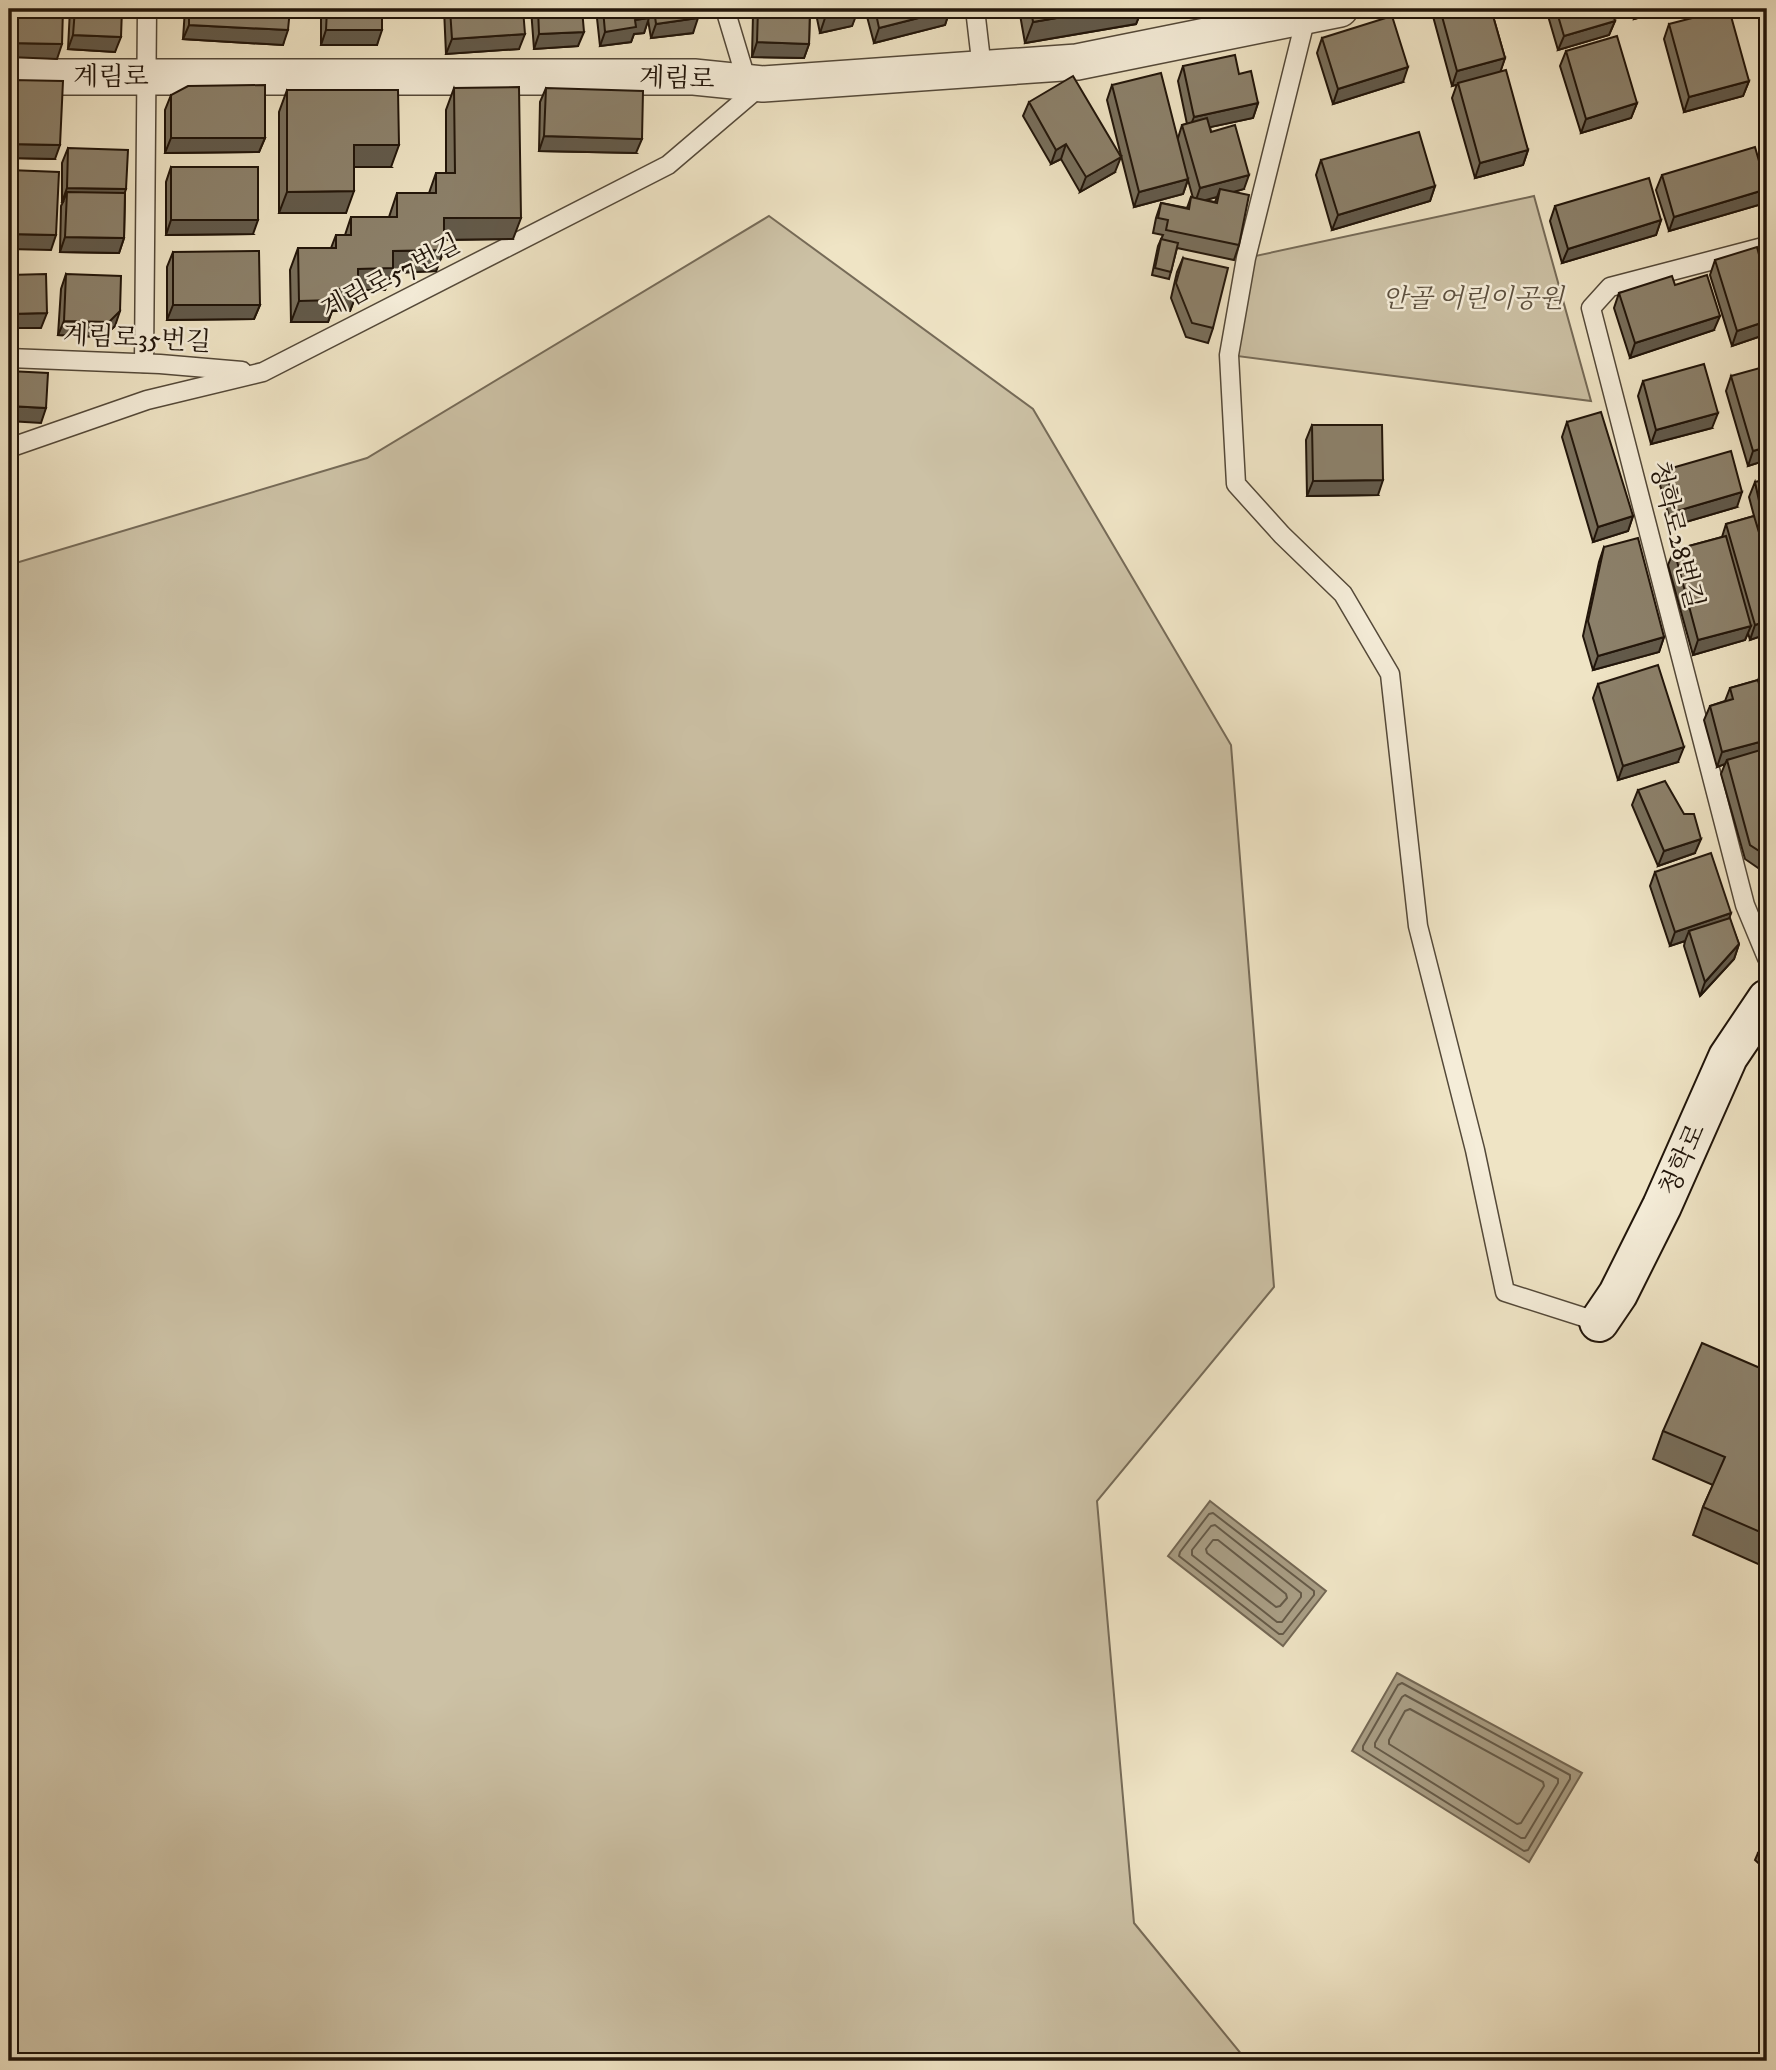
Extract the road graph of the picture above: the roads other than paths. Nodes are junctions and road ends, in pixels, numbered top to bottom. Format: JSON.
{"nodes":[{"id":1,"x":147,"y":9,"type":"edge"},
{"id":2,"x":725,"y":9,"type":"edge"},
{"id":3,"x":975,"y":9,"type":"edge"},
{"id":4,"x":1340,"y":9,"type":"edge"},
{"id":5,"x":1306,"y":17,"type":"junction"},
{"id":6,"x":982,"y":69,"type":"junction"},
{"id":7,"x":9,"y":74,"type":"edge"},
{"id":8,"x":146,"y":77,"type":"junction"},
{"id":9,"x":755,"y":83,"type":"junction"},
{"id":10,"x":1767,"y":246,"type":"edge"},
{"id":11,"x":9,"y":358,"type":"edge"},
{"id":12,"x":144,"y":363,"type":"junction"},
{"id":13,"x":263,"y":372,"type":"junction"},
{"id":14,"x":9,"y":448,"type":"edge"},
{"id":15,"x":1767,"y":958,"type":"edge"},
{"id":16,"x":1767,"y":999,"type":"edge"},
{"id":17,"x":1599,"y":1322,"type":"joint"}],
"edges":[{"from":1,"to":8,"type":"lane"},
{"from":2,"to":9,"type":"lane"},
{"from":3,"to":6,"type":"lane"},
{"from":4,"to":5,"type":"street","name":"계림로"},
{"from":5,"to":6,"type":"street","name":"계림로"},
{"from":5,"to":17,"type":"lane"},
{"from":6,"to":9,"type":"street","name":"계림로"},
{"from":7,"to":8,"type":"street","name":"계림로"},
{"from":8,"to":9,"type":"street","name":"계림로"},
{"from":8,"to":12,"type":"lane"},
{"from":9,"to":13,"type":"lane","name":"계림로57번길"},
{"from":10,"to":15,"type":"lane","name":"청학로28번길"},
{"from":11,"to":12,"type":"lane","name":"계림로35번길"},
{"from":12,"to":13,"type":"lane","name":"계림로35번길"},
{"from":13,"to":14,"type":"lane","name":"계림로57번길"},
{"from":16,"to":17,"type":"street","name":"청학로"}]}
